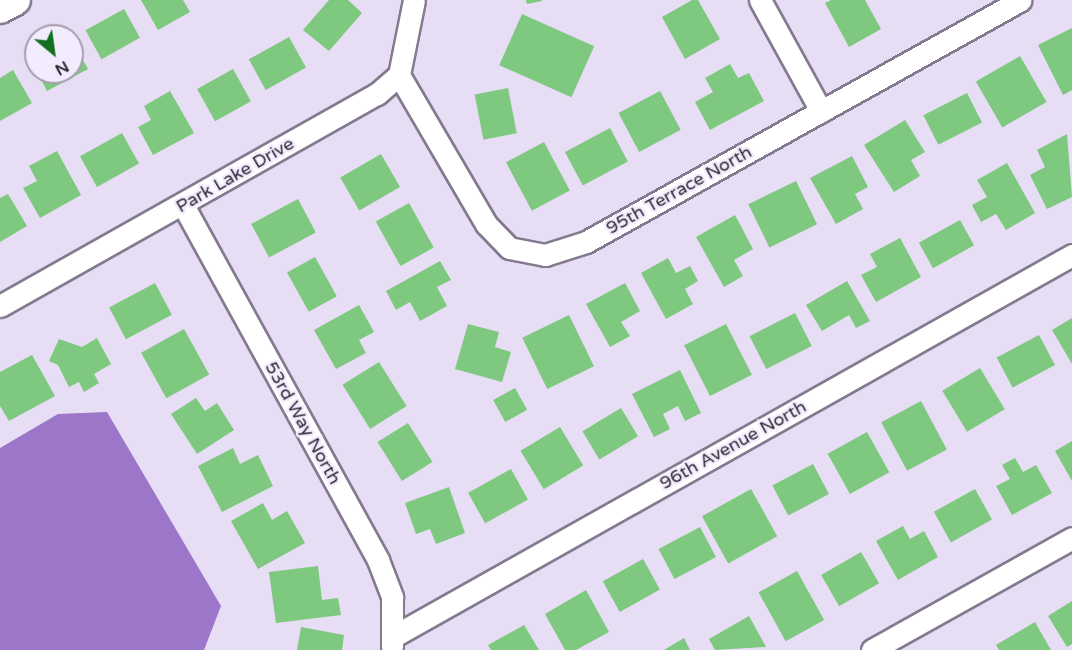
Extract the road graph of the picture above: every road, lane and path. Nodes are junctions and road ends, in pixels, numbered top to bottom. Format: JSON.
{"nodes":[{"id":1,"x":15,"y":0,"type":"edge"},
{"id":2,"x":414,"y":0,"type":"edge"},
{"id":3,"x":760,"y":0,"type":"edge"},
{"id":4,"x":1020,"y":0,"type":"edge"},
{"id":5,"x":0,"y":8,"type":"edge"},
{"id":6,"x":399,"y":75,"type":"junction"},
{"id":7,"x":821,"y":111,"type":"junction"},
{"id":8,"x":183,"y":205,"type":"junction"},
{"id":9,"x":1072,"y":255,"type":"edge"},
{"id":10,"x":0,"y":306,"type":"edge"},
{"id":11,"x":1072,"y":538,"type":"edge"},
{"id":12,"x":393,"y":643,"type":"edge"},
{"id":13,"x":872,"y":650,"type":"edge"}],
"edges":[{"from":1,"to":5,"type":"street"},
{"from":2,"to":6,"type":"street"},
{"from":3,"to":7,"type":"street"},
{"from":4,"to":7,"type":"street","name":"95th Terrace North"},
{"from":6,"to":7,"type":"street","name":"95th Terrace North"},
{"from":6,"to":8,"type":"street","name":"Park Lake Drive"},
{"from":8,"to":10,"type":"street","name":"Park Lake Drive"},
{"from":8,"to":12,"type":"street","name":"53rd Way North"},
{"from":9,"to":12,"type":"street","name":"96th Avenue North"},
{"from":11,"to":13,"type":"street"}]}
